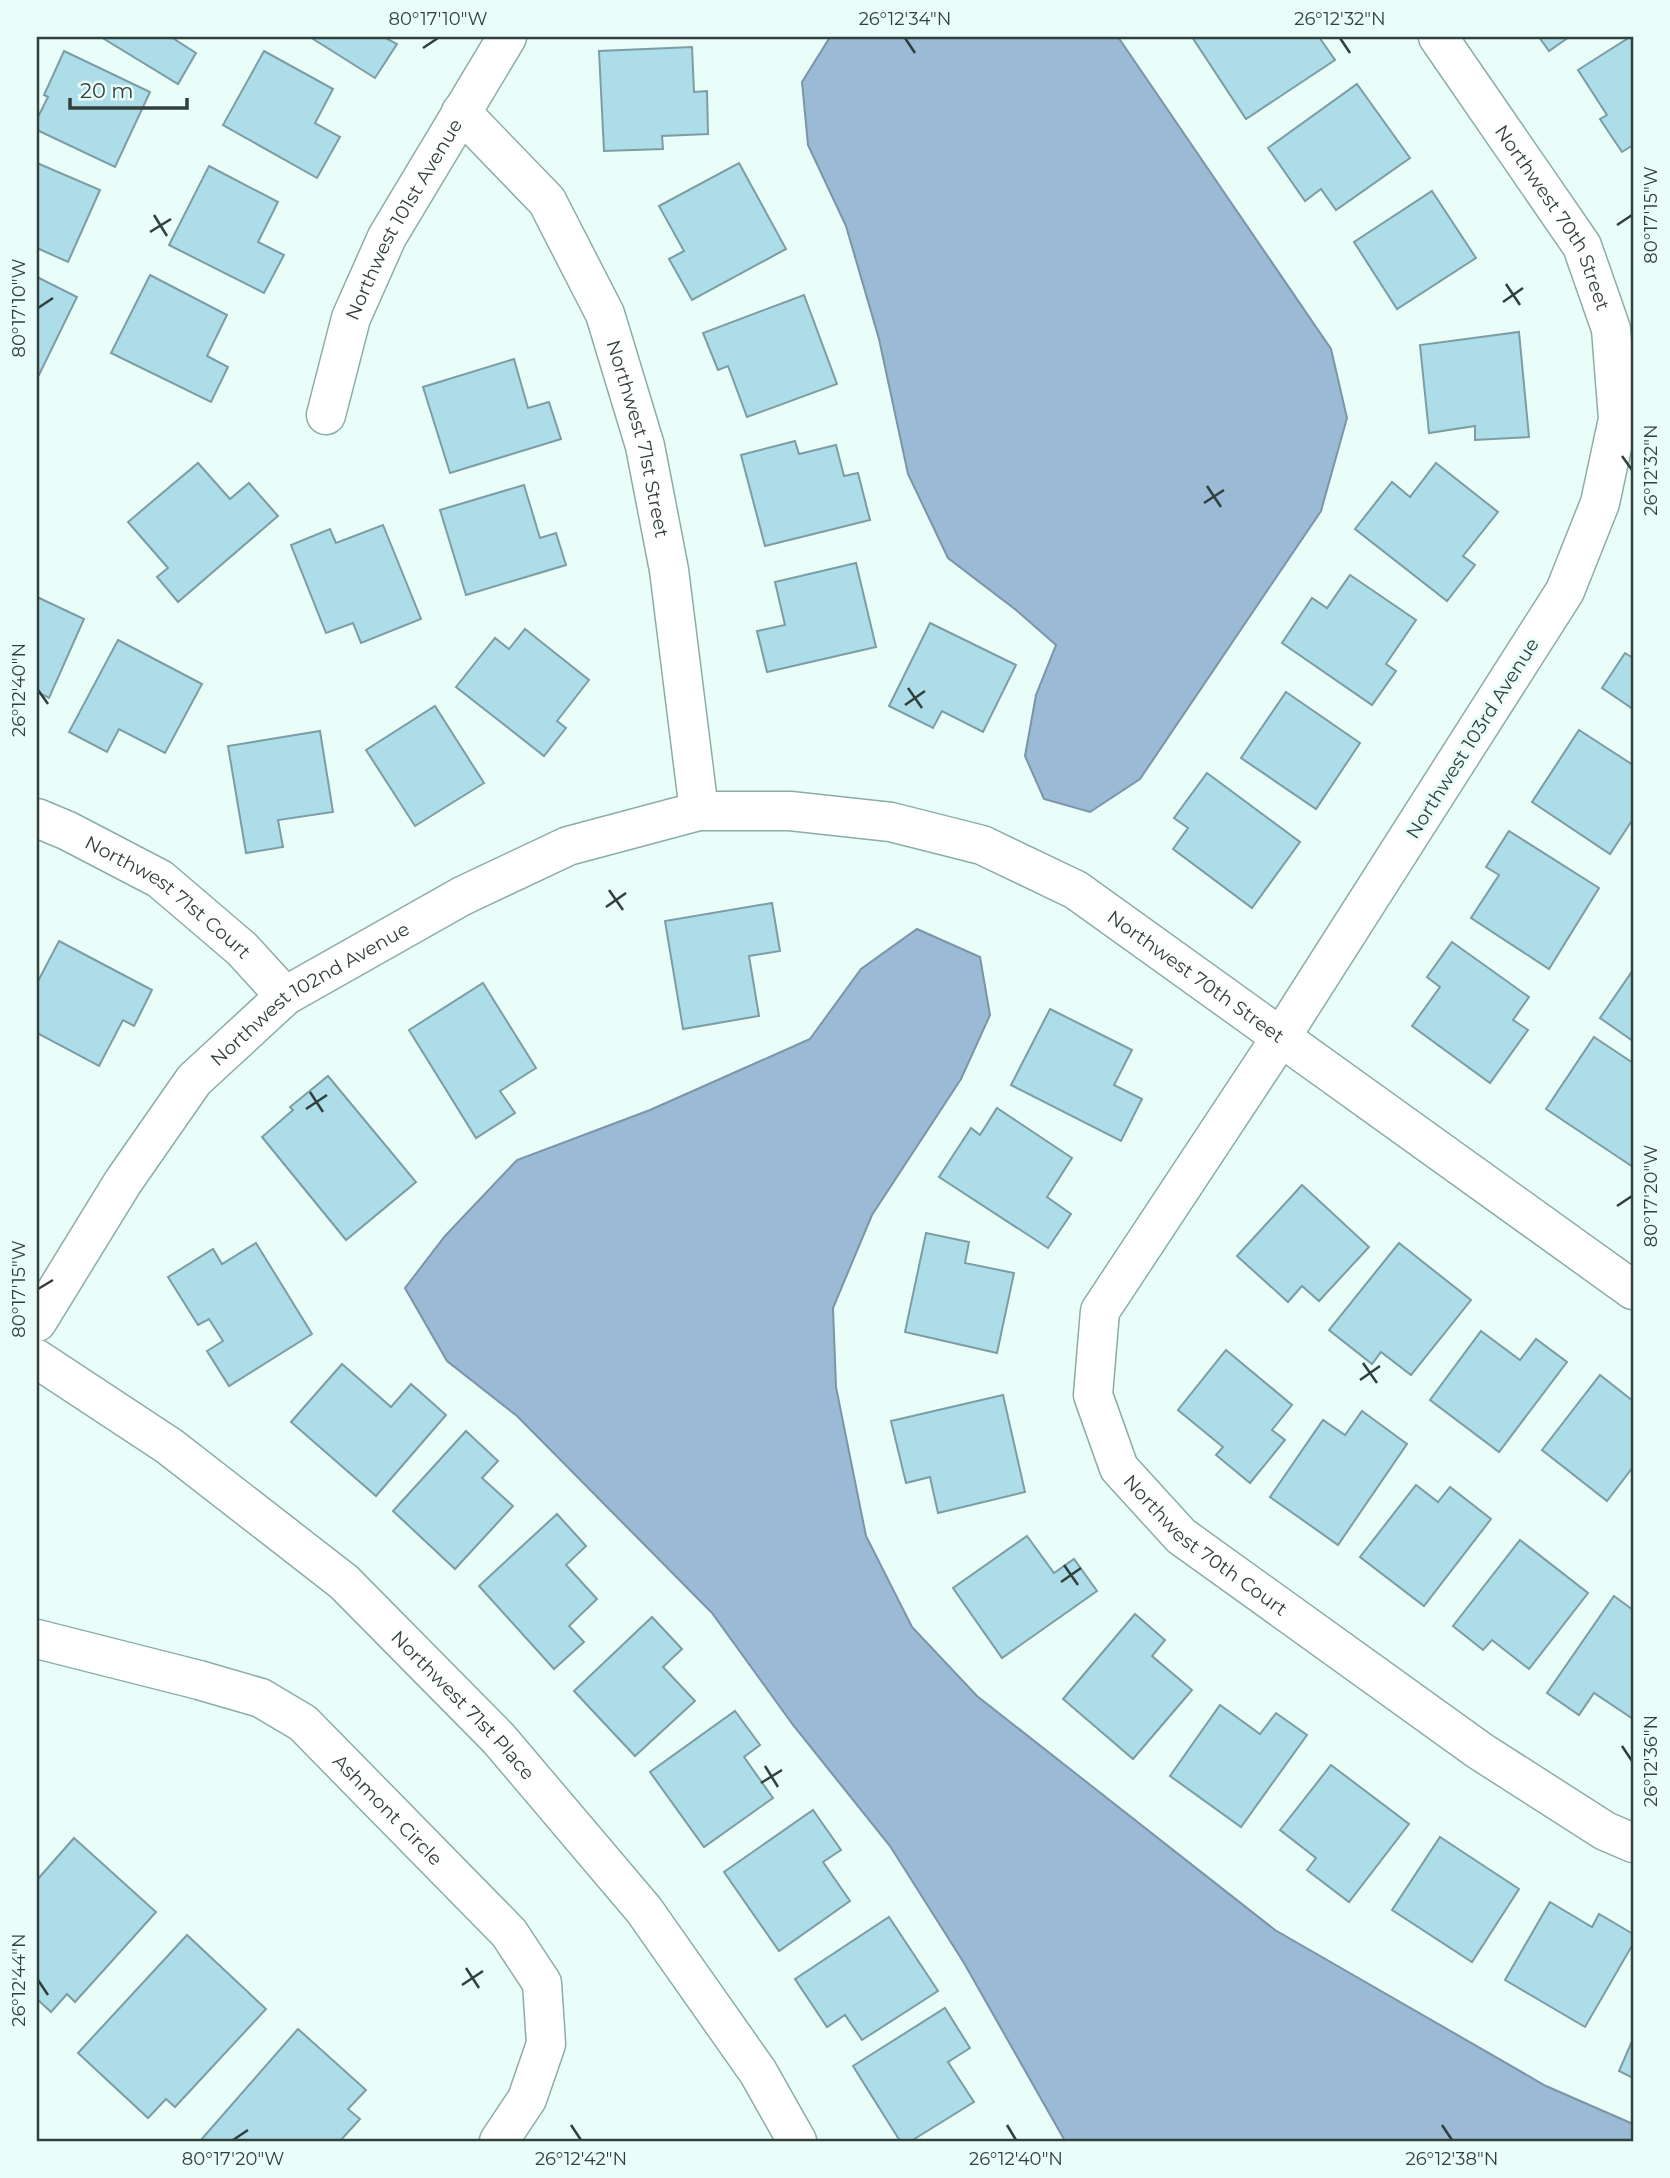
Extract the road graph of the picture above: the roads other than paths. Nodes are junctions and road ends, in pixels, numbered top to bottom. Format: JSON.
{"nodes":[{"id":1,"x":507,"y":37,"type":"edge"},
{"id":2,"x":1438,"y":37,"type":"edge"},
{"id":3,"x":461,"y":112,"type":"junction"},
{"id":4,"x":326,"y":415,"type":"dead end"},
{"id":5,"x":1618,"y":419,"type":"joint"},
{"id":6,"x":699,"y":811,"type":"junction"},
{"id":7,"x":37,"y":818,"type":"edge"},
{"id":8,"x":285,"y":996,"type":"junction"},
{"id":9,"x":1281,"y":1037,"type":"junction"},
{"id":10,"x":1633,"y":1290,"type":"edge"},
{"id":11,"x":37,"y":1322,"type":"edge"},
{"id":12,"x":37,"y":1359,"type":"edge"},
{"id":13,"x":37,"y":1639,"type":"edge"},
{"id":14,"x":1633,"y":1843,"type":"edge"},
{"id":15,"x":499,"y":2141,"type":"edge"},
{"id":16,"x":797,"y":2141,"type":"edge"}],
"edges":[{"from":1,"to":3,"type":"street","name":"Northwest 101st Avenue"},
{"from":2,"to":5,"type":"street","name":"Northwest 70th Street"},
{"from":3,"to":4,"type":"street","name":"Northwest 101st Avenue"},
{"from":3,"to":6,"type":"street","name":"Northwest 71st Street"},
{"from":5,"to":9,"type":"street","name":"Northwest 103rd Avenue"},
{"from":6,"to":8,"type":"street","name":"Northwest 102nd Avenue"},
{"from":6,"to":9,"type":"street","name":"Northwest 70th Street"},
{"from":7,"to":8,"type":"street","name":"Northwest 71st Court"},
{"from":8,"to":11,"type":"street","name":"Northwest 102nd Avenue"},
{"from":9,"to":10,"type":"street","name":"Northwest 70th Street"},
{"from":9,"to":14,"type":"street","name":"Northwest 70th Court"},
{"from":12,"to":16,"type":"street","name":"Northwest 71st Place"},
{"from":13,"to":15,"type":"street","name":"Ashmont Circle"}]}
